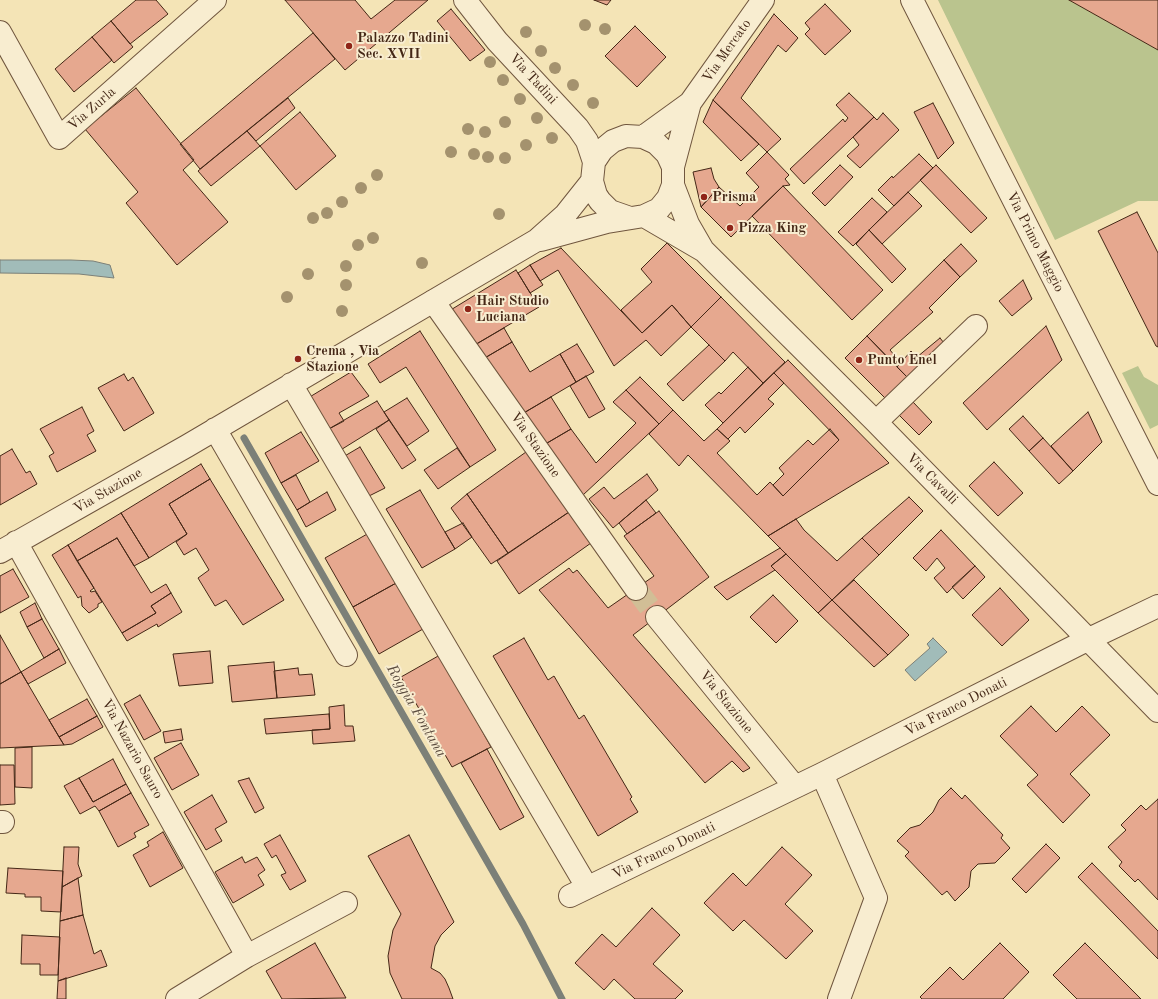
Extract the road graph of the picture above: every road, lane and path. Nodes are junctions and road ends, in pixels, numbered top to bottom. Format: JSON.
{"nodes":[{"id":1,"x":215,"y":0,"type":"edge"},
{"id":2,"x":465,"y":0,"type":"edge"},
{"id":3,"x":763,"y":0,"type":"edge"},
{"id":4,"x":912,"y":0,"type":"edge"},
{"id":5,"x":0,"y":32,"type":"edge"},
{"id":6,"x":690,"y":102,"type":"junction"},
{"id":7,"x":643,"y":137,"type":"junction"},
{"id":8,"x":593,"y":172,"type":"junction"},
{"id":9,"x":673,"y":176,"type":"junction"},
{"id":10,"x":637,"y":217,"type":"junction"},
{"id":11,"x":538,"y":240,"type":"junction"},
{"id":12,"x":704,"y":251,"type":"junction"},
{"id":13,"x":433,"y":301,"type":"junction"},
{"id":14,"x":976,"y":326,"type":"dead end"},
{"id":15,"x":291,"y":384,"type":"junction"},
{"id":16,"x":876,"y":422,"type":"junction"},
{"id":17,"x":216,"y":429,"type":"junction"},
{"id":18,"x":1158,"y":484,"type":"edge"},
{"id":19,"x":8,"y":547,"type":"edge"},
{"id":20,"x":636,"y":589,"type":"tunnel mouth"},
{"id":21,"x":1158,"y":606,"type":"edge"},
{"id":22,"x":657,"y":617,"type":"tunnel mouth"},
{"id":23,"x":1089,"y":639,"type":"junction"},
{"id":24,"x":346,"y":655,"type":"dead end"},
{"id":25,"x":1158,"y":711,"type":"edge"},
{"id":26,"x":822,"y":774,"type":"junction"},
{"id":27,"x":795,"y":787,"type":"junction"},
{"id":28,"x":346,"y":903,"type":"dead end"},
{"id":29,"x":247,"y":956,"type":"junction"},
{"id":30,"x":177,"y":999,"type":"edge"},
{"id":31,"x":839,"y":999,"type":"edge"}],
"edges":[{"from":1,"to":5,"type":"street","name":"Via Zurla"},
{"from":2,"to":8,"type":"street","name":"Via Tadini"},
{"from":3,"to":6,"type":"street","name":"Via Mercato"},
{"from":4,"to":18,"type":"street","name":"Via Primo Maggio"},
{"from":6,"to":7,"type":"street","name":"Via Mercato"},
{"from":6,"to":9,"type":"street","name":"Via Mercato"},
{"from":7,"to":8,"type":"street"},
{"from":7,"to":9,"type":"street"},
{"from":8,"to":10,"type":"street"},
{"from":8,"to":11,"type":"street","name":"Via Stazione"},
{"from":9,"to":10,"type":"street"},
{"from":9,"to":12,"type":"street","name":"Via Cavalli"},
{"from":10,"to":11,"type":"street","name":"Via Stazione"},
{"from":10,"to":12,"type":"street","name":"Via Cavalli"},
{"from":11,"to":13,"type":"street","name":"Via Stazione"},
{"from":12,"to":16,"type":"street","name":"Via Cavalli"},
{"from":13,"to":15,"type":"street","name":"Via Stazione"},
{"from":13,"to":20,"type":"street","name":"Via Stazione"},
{"from":14,"to":16,"type":"street"},
{"from":15,"to":17,"type":"street","name":"Via Stazione"},
{"from":15,"to":27,"type":"street","name":"Via Franco Donati"},
{"from":16,"to":23,"type":"street","name":"Via Cavalli"},
{"from":17,"to":19,"type":"street","name":"Via Stazione"},
{"from":17,"to":24,"type":"street"},
{"from":19,"to":29,"type":"street","name":"Via Nazario Sauro"},
{"from":21,"to":23,"type":"street","name":"Via Franco Donati"},
{"from":22,"to":27,"type":"street","name":"Via Stazione"},
{"from":23,"to":25,"type":"street","name":"Via Cavalli"},
{"from":23,"to":26,"type":"street","name":"Via Franco Donati"},
{"from":26,"to":27,"type":"street","name":"Via Franco Donati"},
{"from":26,"to":31,"type":"street"},
{"from":28,"to":29,"type":"street"},
{"from":29,"to":30,"type":"street"}]}
